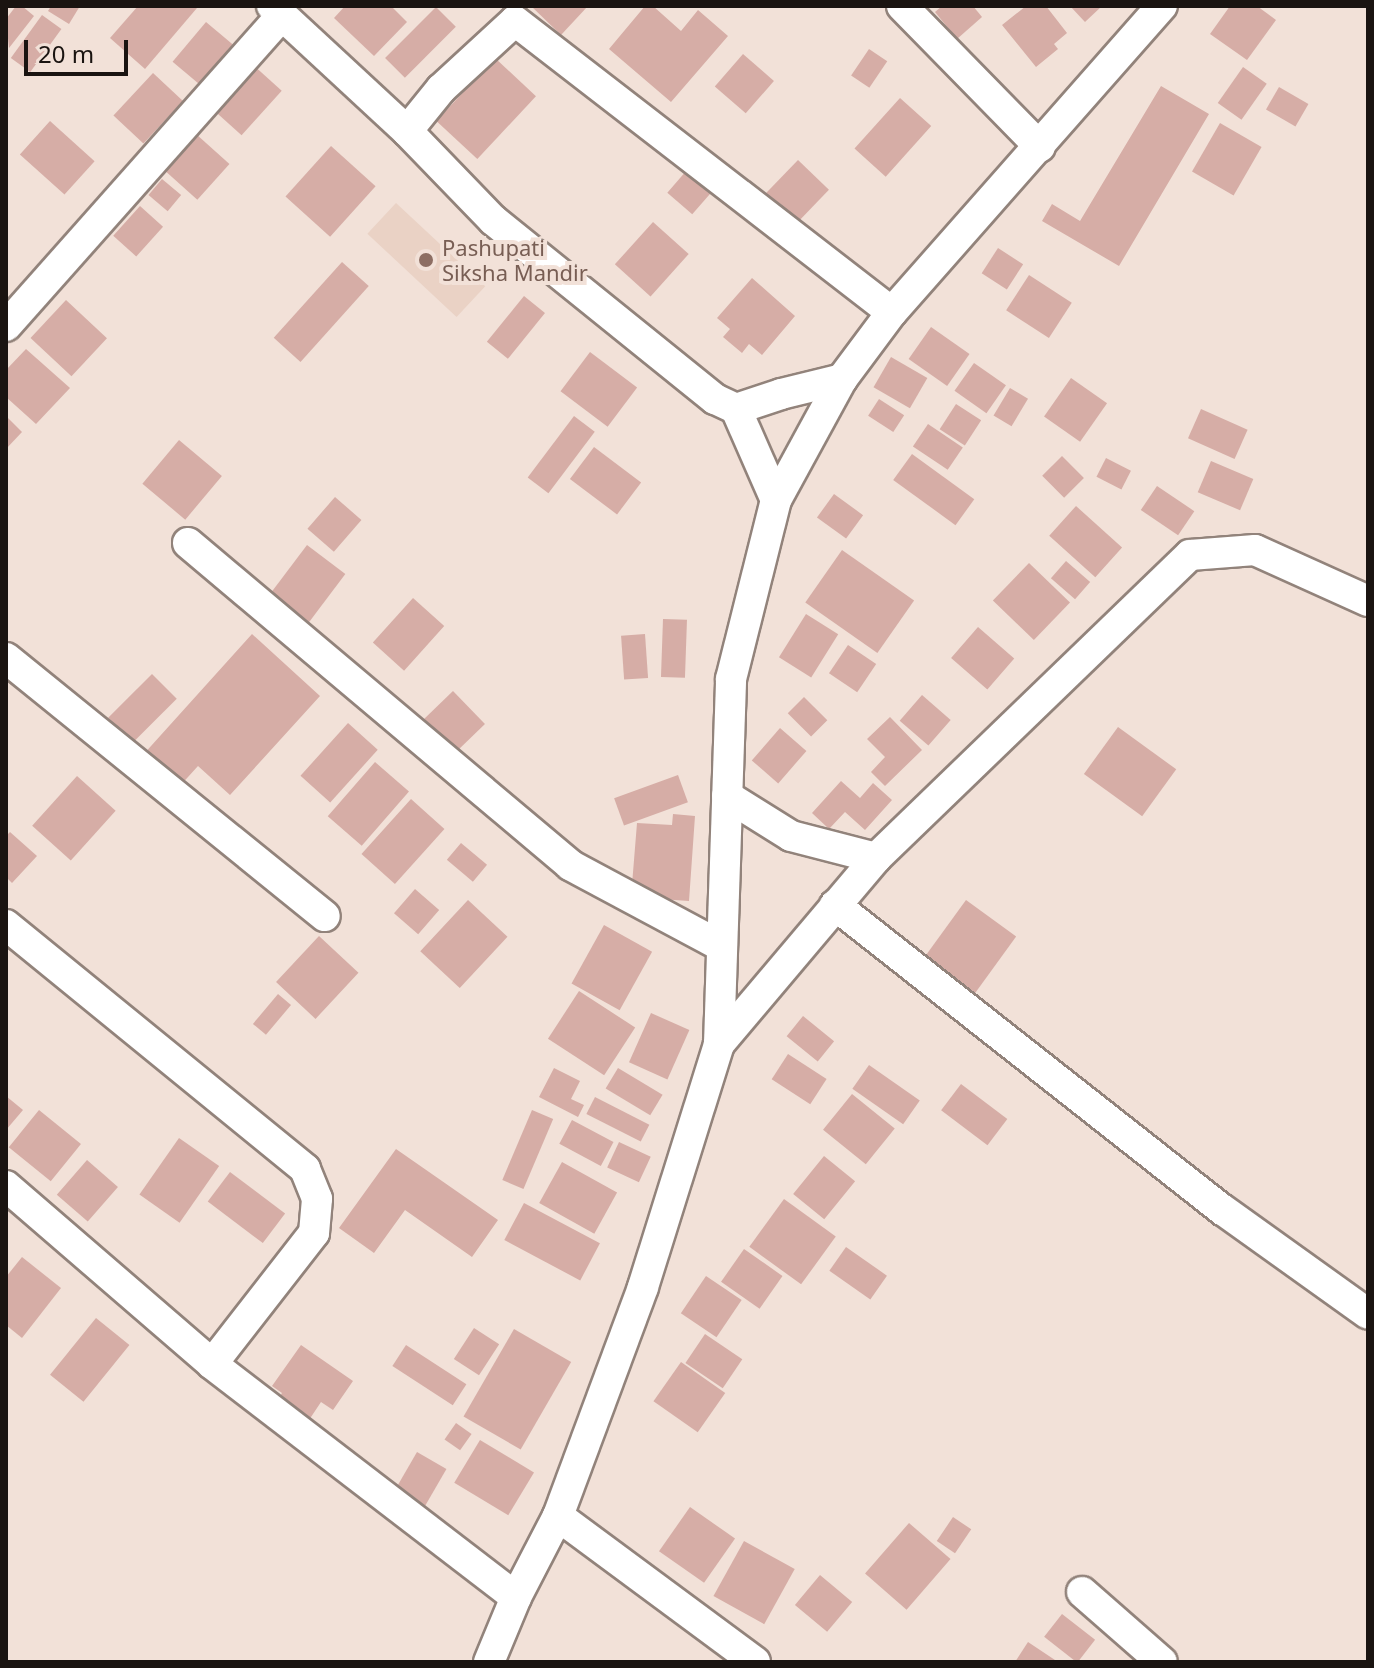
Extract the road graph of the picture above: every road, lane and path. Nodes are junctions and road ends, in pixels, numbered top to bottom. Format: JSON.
{"nodes":[{"id":1,"x":902,"y":6,"type":"edge"},
{"id":2,"x":1162,"y":6,"type":"edge"},
{"id":3,"x":276,"y":11,"type":"edge"},
{"id":4,"x":407,"y":131,"type":"junction"},
{"id":5,"x":1040,"y":147,"type":"junction"},
{"id":6,"x":892,"y":312,"type":"junction"},
{"id":7,"x":6,"y":326,"type":"edge"},
{"id":8,"x":842,"y":379,"type":"junction"},
{"id":9,"x":736,"y":409,"type":"junction"},
{"id":10,"x":776,"y":500,"type":"junction"},
{"id":11,"x":188,"y":543,"type":"dead end"},
{"id":12,"x":1368,"y":601,"type":"edge"},
{"id":13,"x":6,"y":658,"type":"edge"},
{"id":14,"x":727,"y":796,"type":"junction"},
{"id":15,"x":876,"y":858,"type":"junction"},
{"id":16,"x":835,"y":905,"type":"junction"},
{"id":17,"x":325,"y":916,"type":"dead end"},
{"id":18,"x":6,"y":925,"type":"edge"},
{"id":19,"x":721,"y":946,"type":"junction"},
{"id":20,"x":719,"y":1044,"type":"junction"},
{"id":21,"x":6,"y":1186,"type":"edge"},
{"id":22,"x":1368,"y":1314,"type":"edge"},
{"id":23,"x":212,"y":1364,"type":"junction"},
{"id":24,"x":558,"y":1516,"type":"junction"},
{"id":25,"x":1082,"y":1592,"type":"dead end"},
{"id":26,"x":516,"y":1597,"type":"junction"},
{"id":27,"x":489,"y":1662,"type":"edge"},
{"id":28,"x":755,"y":1662,"type":"edge"},
{"id":29,"x":1162,"y":1662,"type":"edge"}],
"edges":[{"from":1,"to":5,"type":"street"},
{"from":2,"to":5,"type":"street"},
{"from":3,"to":4,"type":"street"},
{"from":3,"to":7,"type":"street"},
{"from":4,"to":6,"type":"street"},
{"from":4,"to":9,"type":"street"},
{"from":5,"to":6,"type":"street"},
{"from":6,"to":8,"type":"street"},
{"from":8,"to":9,"type":"street"},
{"from":8,"to":10,"type":"street"},
{"from":9,"to":10,"type":"street"},
{"from":10,"to":14,"type":"street"},
{"from":11,"to":19,"type":"street"},
{"from":12,"to":15,"type":"street"},
{"from":13,"to":17,"type":"street"},
{"from":14,"to":15,"type":"street"},
{"from":14,"to":19,"type":"street"},
{"from":15,"to":16,"type":"street"},
{"from":16,"to":20,"type":"street"},
{"from":16,"to":22,"type":"street"},
{"from":18,"to":23,"type":"street"},
{"from":19,"to":20,"type":"street"},
{"from":20,"to":24,"type":"street"},
{"from":21,"to":23,"type":"street"},
{"from":23,"to":26,"type":"street"},
{"from":24,"to":26,"type":"street"},
{"from":24,"to":28,"type":"street"},
{"from":25,"to":29,"type":"street"},
{"from":26,"to":27,"type":"street"}]}
